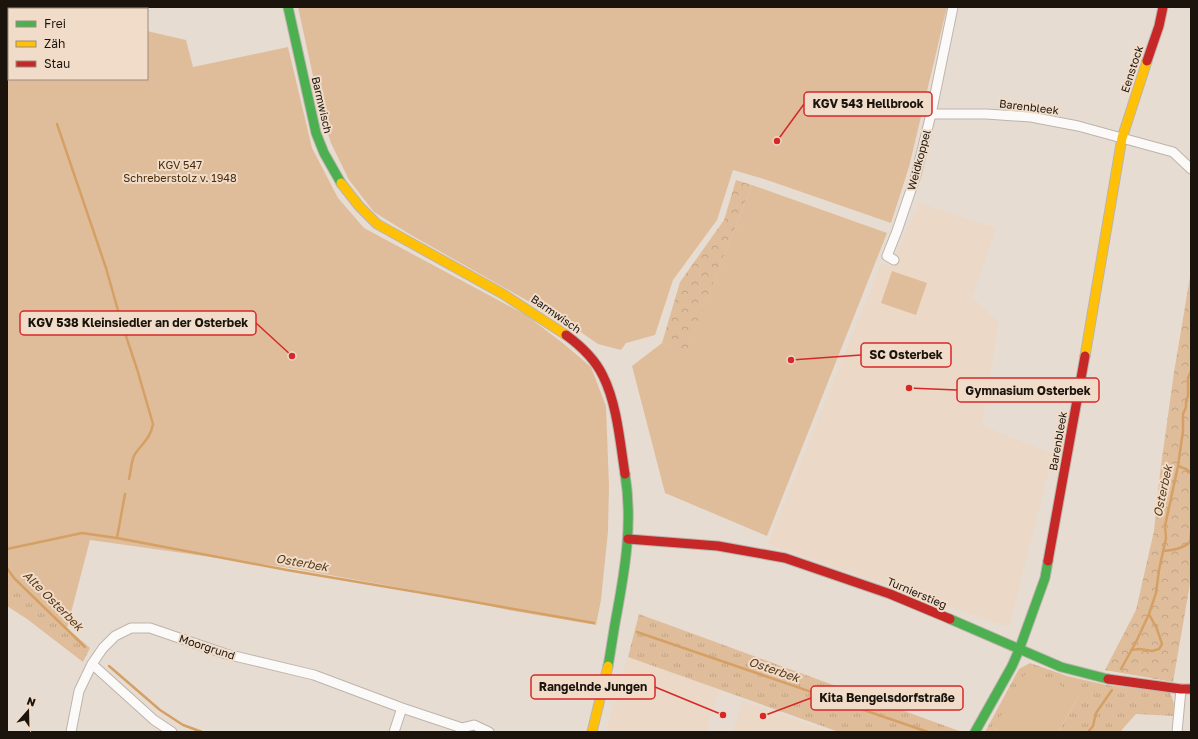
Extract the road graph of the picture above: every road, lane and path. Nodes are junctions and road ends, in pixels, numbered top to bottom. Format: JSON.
{"nodes":[{"id":1,"x":288,"y":7,"type":"edge"},
{"id":2,"x":954,"y":7,"type":"edge"},
{"id":3,"x":1163,"y":7,"type":"edge"},
{"id":4,"x":931,"y":114,"type":"junction"},
{"id":5,"x":1122,"y":138,"type":"junction"},
{"id":6,"x":1191,"y":169,"type":"edge"},
{"id":7,"x":894,"y":260,"type":"dead end"},
{"id":8,"x":628,"y":539,"type":"junction"},
{"id":9,"x":1019,"y":650,"type":"junction"},
{"id":10,"x":92,"y":664,"type":"junction"},
{"id":11,"x":1181,"y":689,"type":"junction"},
{"id":12,"x":1191,"y":689,"type":"edge"},
{"id":13,"x":402,"y":708,"type":"junction"},
{"id":14,"x":463,"y":730,"type":"edge"},
{"id":15,"x":71,"y":732,"type":"edge"},
{"id":16,"x":172,"y":732,"type":"edge"},
{"id":17,"x":394,"y":732,"type":"edge"},
{"id":18,"x":489,"y":732,"type":"edge"},
{"id":19,"x":592,"y":732,"type":"edge"},
{"id":20,"x":975,"y":732,"type":"edge"},
{"id":21,"x":1177,"y":732,"type":"edge"}],
"edges":[{"from":1,"to":8,"type":"street","name":"Barmwisch"},
{"from":2,"to":4,"type":"street","name":"Weidkoppel"},
{"from":3,"to":5,"type":"street","name":"Eenstock"},
{"from":4,"to":5,"type":"street","name":"Barenbleek"},
{"from":4,"to":7,"type":"street","name":"Weidkoppel"},
{"from":5,"to":6,"type":"street","name":"Barenbleek"},
{"from":5,"to":9,"type":"street","name":"Barenbleek"},
{"from":8,"to":9,"type":"street","name":"Turnierstieg"},
{"from":8,"to":19,"type":"street","name":"Barmwisch"},
{"from":9,"to":11,"type":"street","name":"Turnierstieg"},
{"from":9,"to":20,"type":"street","name":"Barenbleek"},
{"from":10,"to":13,"type":"street","name":"Moorgrund"},
{"from":10,"to":15,"type":"street","name":"Moorgrund"},
{"from":10,"to":16,"type":"street"},
{"from":11,"to":12,"type":"street","name":"Turnierstieg"},
{"from":11,"to":21,"type":"street"},
{"from":13,"to":14,"type":"street","name":"Moorgrund"},
{"from":13,"to":17,"type":"street"},
{"from":14,"to":18,"type":"street","name":"Moorgrund"}]}
